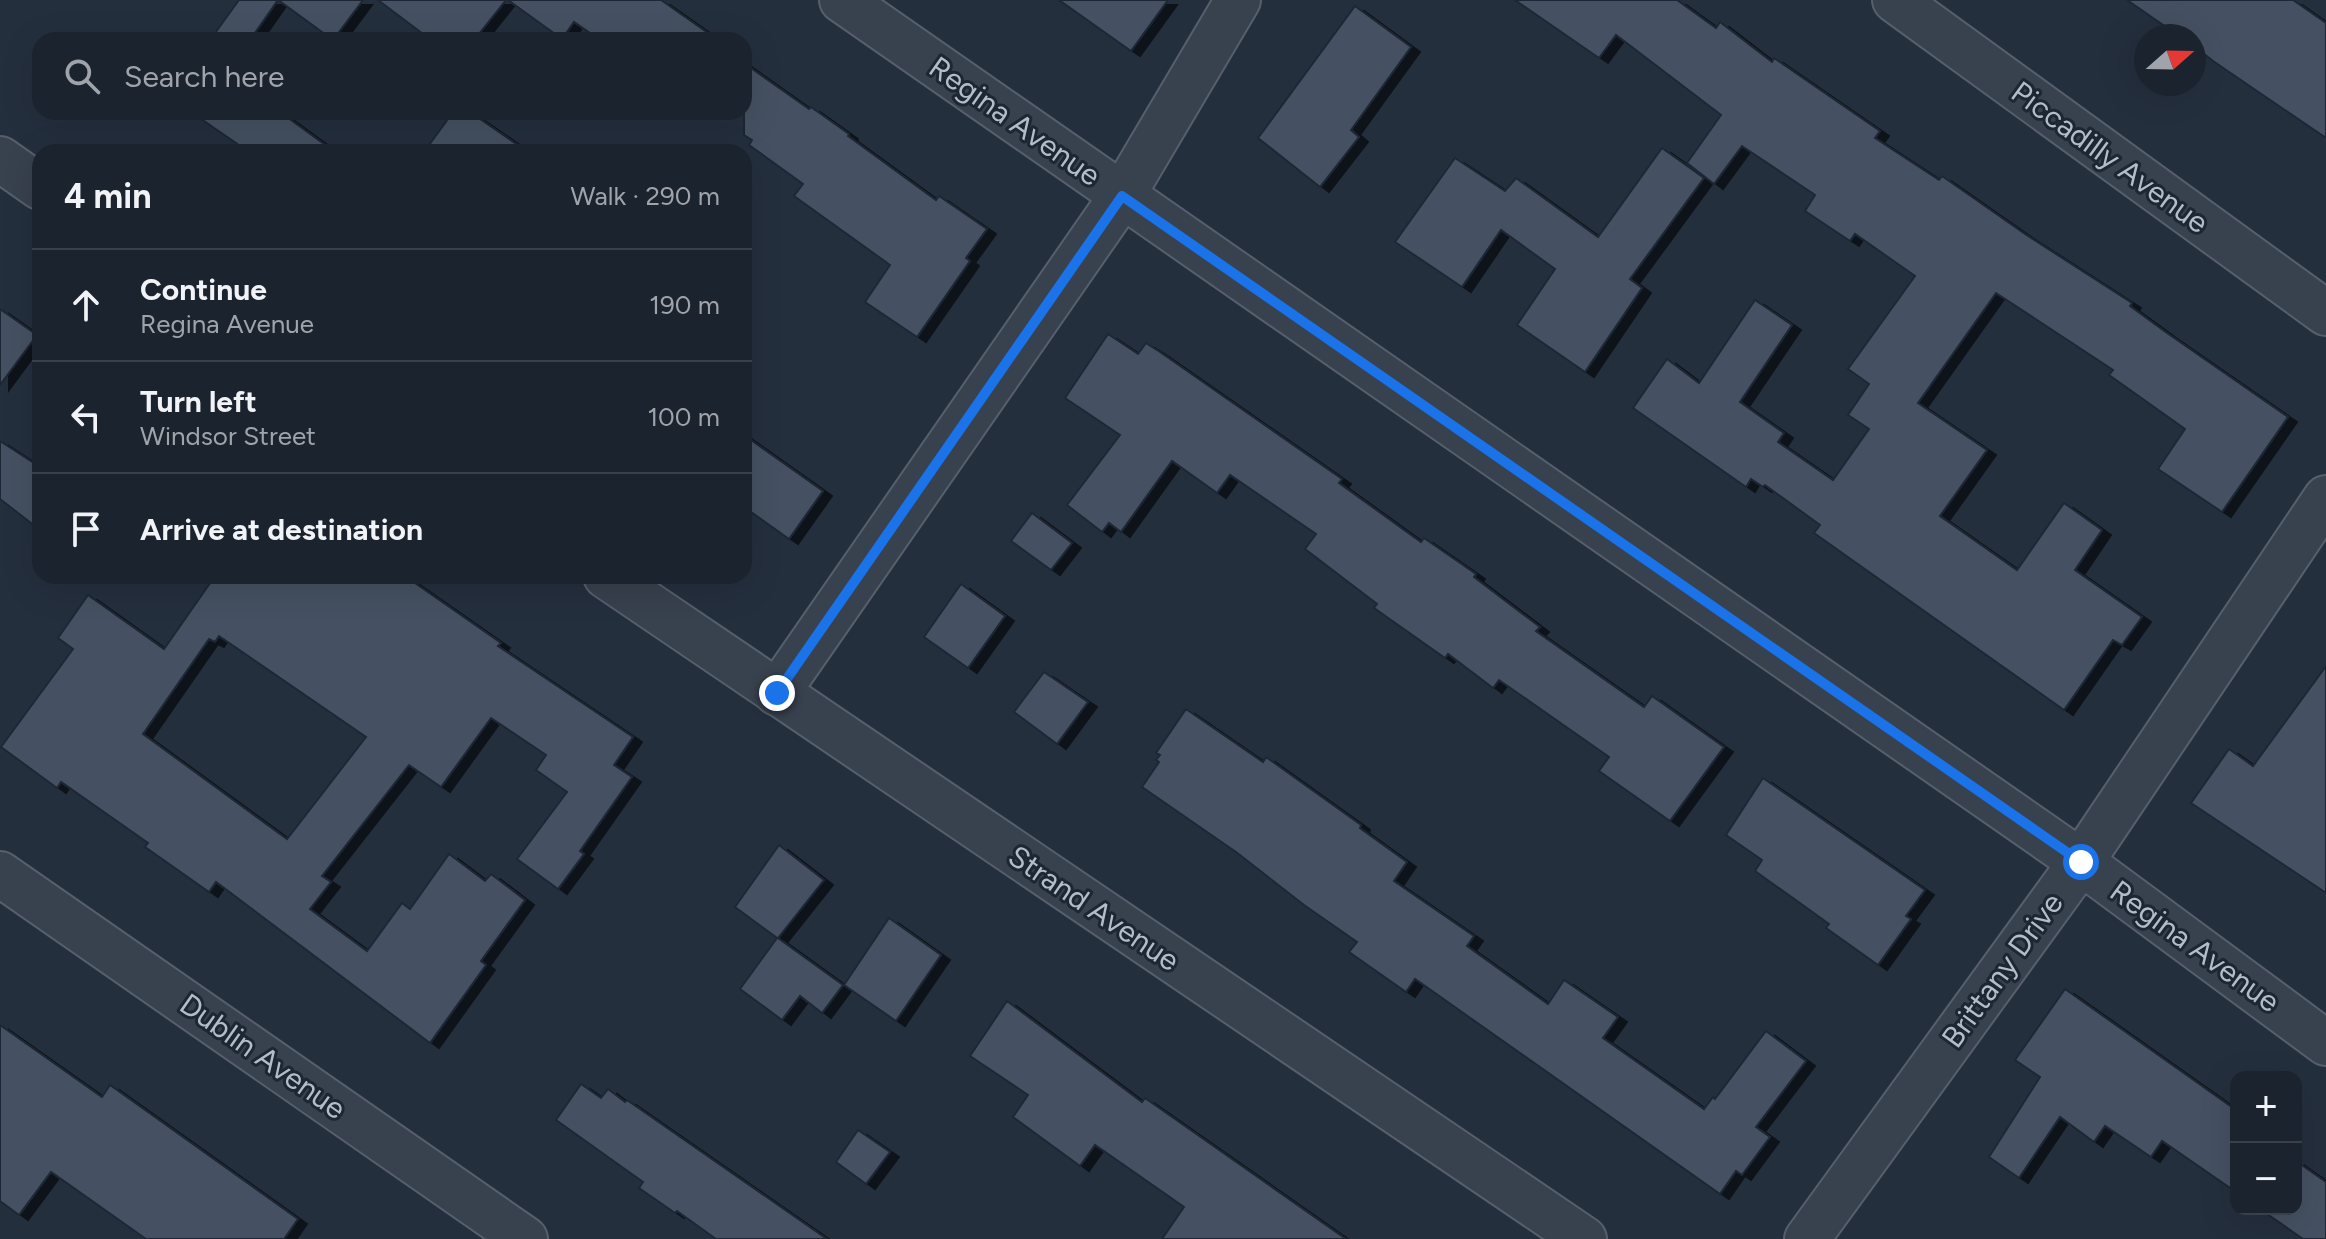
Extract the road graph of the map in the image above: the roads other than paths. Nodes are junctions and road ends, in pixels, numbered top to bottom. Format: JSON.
{"nodes":[{"id":1,"x":842,"y":0,"type":"edge"},
{"id":2,"x":1238,"y":0,"type":"edge"},
{"id":3,"x":1895,"y":0,"type":"edge"},
{"id":4,"x":0,"y":159,"type":"edge"},
{"id":5,"x":32,"y":181,"type":"edge"},
{"id":6,"x":1122,"y":196,"type":"junction"},
{"id":7,"x":2326,"y":313,"type":"edge"},
{"id":8,"x":2326,"y":498,"type":"edge"},
{"id":9,"x":618,"y":584,"type":"edge"},
{"id":10,"x":777,"y":693,"type":"junction"},
{"id":11,"x":2081,"y":862,"type":"junction"},
{"id":12,"x":0,"y":874,"type":"edge"},
{"id":13,"x":2326,"y":1043,"type":"edge"},
{"id":14,"x":525,"y":1239,"type":"edge"},
{"id":15,"x":1584,"y":1239,"type":"edge"},
{"id":16,"x":1807,"y":1239,"type":"edge"}],
"edges":[{"from":1,"to":6,"type":"street","name":"Regina Avenue"},
{"from":2,"to":6,"type":"street"},
{"from":3,"to":7,"type":"street","name":"Piccadilly Avenue"},
{"from":4,"to":5,"type":"street"},
{"from":6,"to":10,"type":"street"},
{"from":6,"to":11,"type":"street","name":"Regina Avenue"},
{"from":8,"to":11,"type":"street","name":"Brittany Drive"},
{"from":9,"to":10,"type":"street","name":"Strand Avenue"},
{"from":10,"to":15,"type":"street","name":"Strand Avenue"},
{"from":11,"to":13,"type":"street","name":"Regina Avenue"},
{"from":11,"to":16,"type":"street","name":"Brittany Drive"},
{"from":12,"to":14,"type":"street","name":"Dublin Avenue"}]}
